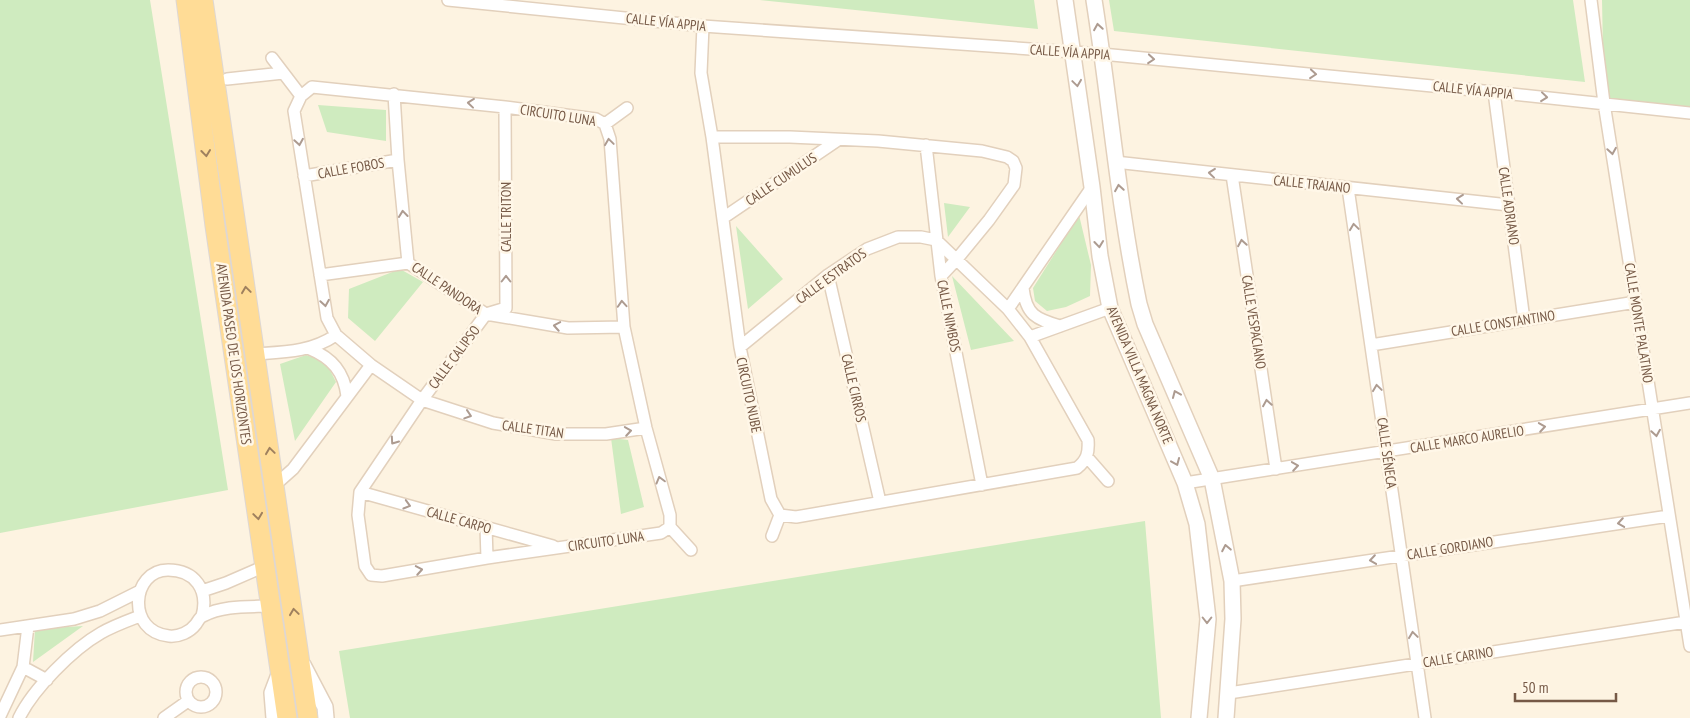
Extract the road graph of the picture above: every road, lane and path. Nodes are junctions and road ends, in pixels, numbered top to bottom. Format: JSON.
{"nodes":[{"id":1,"x":176,"y":0,"type":"edge"},
{"id":2,"x":186,"y":0,"type":"edge"},
{"id":3,"x":203,"y":0,"type":"edge"},
{"id":4,"x":216,"y":0,"type":"edge"},
{"id":5,"x":448,"y":0,"type":"edge"},
{"id":6,"x":1065,"y":0,"type":"edge"},
{"id":7,"x":1094,"y":0,"type":"edge"},
{"id":8,"x":1592,"y":0,"type":"edge"},
{"id":9,"x":703,"y":26,"type":"junction"},
{"id":10,"x":199,"y":34,"type":"junction"},
{"id":11,"x":1073,"y":52,"type":"junction"},
{"id":12,"x":1102,"y":54,"type":"junction"},
{"id":13,"x":272,"y":58,"type":"dead end"},
{"id":14,"x":283,"y":73,"type":"junction"},
{"id":15,"x":227,"y":79,"type":"junction"},
{"id":16,"x":1494,"y":92,"type":"junction"},
{"id":17,"x":394,"y":94,"type":"junction"},
{"id":18,"x":301,"y":96,"type":"junction"},
{"id":19,"x":1604,"y":103,"type":"junction"},
{"id":20,"x":505,"y":107,"type":"junction"},
{"id":21,"x":627,"y":108,"type":"dead end"},
{"id":22,"x":1690,"y":113,"type":"edge"},
{"id":23,"x":202,"y":124,"type":"junction"},
{"id":24,"x":605,"y":124,"type":"junction"},
{"id":25,"x":222,"y":127,"type":"junction"},
{"id":26,"x":712,"y":137,"type":"junction"},
{"id":27,"x":838,"y":140,"type":"junction"},
{"id":28,"x":926,"y":145,"type":"junction"},
{"id":29,"x":398,"y":160,"type":"junction"},
{"id":30,"x":1115,"y":162,"type":"junction"},
{"id":31,"x":1232,"y":175,"type":"junction"},
{"id":32,"x":304,"y":176,"type":"junction"},
{"id":33,"x":1092,"y":187,"type":"junction"},
{"id":34,"x":1348,"y":188,"type":"junction"},
{"id":35,"x":1509,"y":205,"type":"junction"},
{"id":36,"x":723,"y":218,"type":"junction"},
{"id":37,"x":936,"y":240,"type":"junction"},
{"id":38,"x":957,"y":259,"type":"junction"},
{"id":39,"x":408,"y":263,"type":"junction"},
{"id":40,"x":320,"y":275,"type":"junction"},
{"id":41,"x":828,"y":275,"type":"junction"},
{"id":42,"x":941,"y":276,"type":"junction"},
{"id":43,"x":1023,"y":288,"type":"junction"},
{"id":44,"x":1636,"y":302,"type":"junction"},
{"id":45,"x":1110,"y":308,"type":"junction"},
{"id":46,"x":1008,"y":309,"type":"junction"},
{"id":47,"x":486,"y":314,"type":"junction"},
{"id":48,"x":1524,"y":320,"type":"junction"},
{"id":49,"x":1060,"y":326,"type":"junction"},
{"id":50,"x":624,"y":327,"type":"junction"},
{"id":51,"x":336,"y":335,"type":"junction"},
{"id":52,"x":1030,"y":336,"type":"junction"},
{"id":53,"x":1371,"y":345,"type":"junction"},
{"id":54,"x":740,"y":347,"type":"junction"},
{"id":55,"x":310,"y":349,"type":"junction"},
{"id":56,"x":255,"y":354,"type":"junction"},
{"id":57,"x":371,"y":365,"type":"junction"},
{"id":58,"x":347,"y":396,"type":"junction"},
{"id":59,"x":422,"y":400,"type":"junction"},
{"id":60,"x":1690,"y":403,"type":"edge"},
{"id":61,"x":1652,"y":409,"type":"junction"},
{"id":62,"x":646,"y":428,"type":"junction"},
{"id":63,"x":1387,"y":452,"type":"junction"},
{"id":64,"x":1087,"y":457,"type":"junction"},
{"id":65,"x":1276,"y":469,"type":"junction"},
{"id":66,"x":1212,"y":479,"type":"junction"},
{"id":67,"x":1108,"y":481,"type":"dead end"},
{"id":68,"x":1186,"y":483,"type":"junction"},
{"id":69,"x":275,"y":485,"type":"junction"},
{"id":70,"x":982,"y":485,"type":"junction"},
{"id":71,"x":360,"y":492,"type":"junction"},
{"id":72,"x":880,"y":502,"type":"junction"},
{"id":73,"x":780,"y":515,"type":"junction"},
{"id":74,"x":1669,"y":516,"type":"junction"},
{"id":75,"x":486,"y":527,"type":"junction"},
{"id":76,"x":670,"y":527,"type":"junction"},
{"id":77,"x":772,"y":536,"type":"dead end"},
{"id":78,"x":559,"y":548,"type":"junction"},
{"id":79,"x":691,"y":550,"type":"dead end"},
{"id":80,"x":1402,"y":556,"type":"junction"},
{"id":81,"x":487,"y":558,"type":"junction"},
{"id":82,"x":265,"y":566,"type":"junction"},
{"id":83,"x":1232,"y":581,"type":"junction"},
{"id":84,"x":140,"y":591,"type":"junction"},
{"id":85,"x":202,"y":591,"type":"junction"},
{"id":86,"x":271,"y":606,"type":"junction"},
{"id":87,"x":140,"y":616,"type":"junction"},
{"id":88,"x":202,"y":616,"type":"junction"},
{"id":89,"x":1686,"y":622,"type":"junction"},
{"id":90,"x":28,"y":626,"type":"junction"},
{"id":91,"x":0,"y":630,"type":"edge"},
{"id":92,"x":1690,"y":646,"type":"edge"},
{"id":93,"x":301,"y":660,"type":"junction"},
{"id":94,"x":1417,"y":664,"type":"junction"},
{"id":95,"x":23,"y":667,"type":"junction"},
{"id":96,"x":280,"y":672,"type":"junction"},
{"id":97,"x":47,"y":680,"type":"junction"},
{"id":98,"x":1229,"y":693,"type":"junction"},
{"id":99,"x":188,"y":701,"type":"dead end"},
{"id":100,"x":0,"y":716,"type":"edge"},
{"id":101,"x":19,"y":718,"type":"edge"},
{"id":102,"x":164,"y":718,"type":"edge"},
{"id":103,"x":274,"y":718,"type":"edge"},
{"id":104,"x":287,"y":718,"type":"edge"},
{"id":105,"x":308,"y":718,"type":"edge"},
{"id":106,"x":326,"y":718,"type":"edge"},
{"id":107,"x":1199,"y":718,"type":"edge"},
{"id":108,"x":1226,"y":718,"type":"edge"},
{"id":109,"x":1425,"y":718,"type":"edge"}],
"edges":[{"from":1,"to":23,"type":"main road"},
{"from":2,"to":10,"type":"main road"},
{"from":3,"to":10,"type":"main road"},
{"from":4,"to":15,"type":"main road"},
{"from":5,"to":9,"type":"street","name":"CALLE VÍA APPIA"},
{"from":6,"to":11,"type":"street","name":"AVENIDA VILLA MAGNA NORTE"},
{"from":12,"to":7,"type":"street","name":"AVENIDA VILLA MAGNA NORTE","one_way":true},
{"from":8,"to":19,"type":"street","name":"CALLE MONTE PALATINO"},
{"from":9,"to":11,"type":"street","name":"CALLE VÍA APPIA"},
{"from":9,"to":26,"type":"street","name":"CIRCUITO NUBE"},
{"from":10,"to":23,"type":"main road","name":"AVENIDA PASEO DE LOS HORIZONTES"},
{"from":10,"to":25,"type":"main road"},
{"from":11,"to":12,"type":"street","name":"CALLE VÍA APPIA"},
{"from":11,"to":33,"type":"street","name":"AVENIDA VILLA MAGNA NORTE","one_way":true},
{"from":12,"to":16,"type":"street","name":"CALLE VÍA APPIA","one_way":true},
{"from":12,"to":30,"type":"street","name":"AVENIDA VILLA MAGNA NORTE"},
{"from":13,"to":14,"type":"street"},
{"from":14,"to":15,"type":"street"},
{"from":14,"to":18,"type":"street"},
{"from":15,"to":25,"type":"main road"},
{"from":16,"to":19,"type":"street","name":"CALLE VÍA APPIA","one_way":true},
{"from":16,"to":35,"type":"street","name":"CALLE ADRIANO"},
{"from":17,"to":18,"type":"street","name":"CIRCUITO LUNA"},
{"from":20,"to":17,"type":"street","name":"CIRCUITO LUNA","one_way":true},
{"from":17,"to":29,"type":"street","name":"CALLE PANDORA"},
{"from":18,"to":32,"type":"street","one_way":true},
{"from":19,"to":22,"type":"street","name":"CALLE VÍA APPIA"},
{"from":19,"to":44,"type":"street","name":"CALLE MONTE PALATINO","one_way":true},
{"from":20,"to":24,"type":"street","name":"CIRCUITO LUNA"},
{"from":47,"to":20,"type":"street","name":"CALLE TRITON","one_way":true},
{"from":21,"to":24,"type":"street"},
{"from":23,"to":82,"type":"main road","name":"AVENIDA PASEO DE LOS HORIZONTES","one_way":true},
{"from":50,"to":24,"type":"street","name":"CIRCUITO LUNA","one_way":true},
{"from":56,"to":25,"type":"main road","name":"AVENIDA PASEO DE LOS HORIZONTES","one_way":true},
{"from":26,"to":27,"type":"street"},
{"from":26,"to":36,"type":"street","name":"CIRCUITO NUBE"},
{"from":27,"to":28,"type":"street"},
{"from":27,"to":36,"type":"street","name":"CALLE CUMULUS"},
{"from":28,"to":37,"type":"street","name":"CALLE NIMBOS"},
{"from":28,"to":38,"type":"street"},
{"from":29,"to":32,"type":"street","name":"CALLE FOBOS"},
{"from":39,"to":29,"type":"street","name":"CALLE PANDORA","one_way":true},
{"from":31,"to":30,"type":"street","name":"CALLE TRAJANO","one_way":true},
{"from":66,"to":30,"type":"street","name":"AVENIDA VILLA MAGNA NORTE","one_way":true},
{"from":31,"to":34,"type":"street","name":"CALLE TRAJANO"},
{"from":65,"to":31,"type":"street","name":"CALLE VESPACIANO","one_way":true},
{"from":32,"to":40,"type":"street"},
{"from":33,"to":43,"type":"street"},
{"from":33,"to":45,"type":"street","name":"AVENIDA VILLA MAGNA NORTE","one_way":true},
{"from":35,"to":34,"type":"street","name":"CALLE TRAJANO","one_way":true},
{"from":53,"to":34,"type":"street","name":"CALLE SÉNECA","one_way":true},
{"from":35,"to":48,"type":"street","name":"CALLE ADRIANO"},
{"from":36,"to":54,"type":"street","name":"CIRCUITO NUBE"},
{"from":37,"to":38,"type":"street"},
{"from":37,"to":41,"type":"street","name":"CALLE ESTRATOS"},
{"from":37,"to":42,"type":"street","name":"CALLE NIMBOS"},
{"from":38,"to":42,"type":"street"},
{"from":38,"to":46,"type":"street"},
{"from":39,"to":40,"type":"street"},
{"from":39,"to":47,"type":"street","name":"CALLE PANDORA"},
{"from":40,"to":51,"type":"street","one_way":true},
{"from":41,"to":54,"type":"street","name":"CALLE ESTRATOS"},
{"from":41,"to":72,"type":"street","name":"CALLE CIRROS"},
{"from":42,"to":70,"type":"street","name":"CALLE NIMBOS"},
{"from":43,"to":46,"type":"street"},
{"from":43,"to":49,"type":"street"},
{"from":44,"to":48,"type":"street","name":"CALLE CONSTANTINO"},
{"from":44,"to":61,"type":"street","name":"CALLE MONTE PALATINO"},
{"from":45,"to":49,"type":"street"},
{"from":45,"to":68,"type":"street","name":"AVENIDA VILLA MAGNA NORTE","one_way":true},
{"from":46,"to":52,"type":"street"},
{"from":50,"to":47,"type":"street","name":"CALLE PANDORA","one_way":true},
{"from":47,"to":59,"type":"street","name":"CALLE CALIPSO"},
{"from":48,"to":53,"type":"street","name":"CALLE CONSTANTINO"},
{"from":49,"to":52,"type":"street"},
{"from":50,"to":62,"type":"street","name":"CIRCUITO LUNA"},
{"from":51,"to":55,"type":"street"},
{"from":51,"to":57,"type":"street"},
{"from":52,"to":64,"type":"street"},
{"from":63,"to":53,"type":"street","name":"CALLE SÉNECA","one_way":true},
{"from":54,"to":73,"type":"street","name":"CIRCUITO NUBE"},
{"from":55,"to":56,"type":"street"},
{"from":55,"to":58,"type":"street"},
{"from":69,"to":56,"type":"main road","name":"AVENIDA PASEO DE LOS HORIZONTES","one_way":true},
{"from":57,"to":58,"type":"street"},
{"from":57,"to":59,"type":"street"},
{"from":58,"to":69,"type":"street"},
{"from":59,"to":62,"type":"street","name":"CALLE TITAN","one_way":true},
{"from":59,"to":71,"type":"street","name":"CIRCUITO LUNA","one_way":true},
{"from":60,"to":61,"type":"street","name":"CALLE MARCO AURELIO"},
{"from":63,"to":61,"type":"street","name":"CALLE MARCO AURELIO","one_way":true},
{"from":61,"to":74,"type":"street","name":"CALLE MONTE PALATINO","one_way":true},
{"from":76,"to":62,"type":"street","name":"CIRCUITO LUNA","one_way":true},
{"from":65,"to":63,"type":"street","name":"CALLE MARCO AURELIO","one_way":true},
{"from":63,"to":80,"type":"street","name":"CALLE SÉNECA"},
{"from":64,"to":67,"type":"street"},
{"from":64,"to":70,"type":"street"},
{"from":65,"to":66,"type":"street","name":"CALLE MARCO AURELIO"},
{"from":66,"to":68,"type":"street","name":"CALLE MARCO AURELIO"},
{"from":83,"to":66,"type":"street","name":"AVENIDA VILLA MAGNA NORTE","one_way":true},
{"from":68,"to":107,"type":"street","name":"AVENIDA VILLA MAGNA NORTE","one_way":true},
{"from":93,"to":69,"type":"main road","name":"AVENIDA PASEO DE LOS HORIZONTES","one_way":true},
{"from":70,"to":72,"type":"street"},
{"from":71,"to":75,"type":"street","name":"CALLE CARPO","one_way":true},
{"from":71,"to":81,"type":"street","name":"CIRCUITO LUNA","one_way":true},
{"from":72,"to":73,"type":"street"},
{"from":73,"to":77,"type":"street"},
{"from":74,"to":80,"type":"street","name":"CALLE GORDIANO","one_way":true},
{"from":74,"to":89,"type":"street","name":"CALLE MONTE PALATINO"},
{"from":75,"to":78,"type":"street","name":"CALLE CARPO"},
{"from":75,"to":81,"type":"street"},
{"from":76,"to":78,"type":"street","name":"CIRCUITO LUNA"},
{"from":76,"to":79,"type":"street"},
{"from":78,"to":81,"type":"street","name":"CIRCUITO LUNA"},
{"from":80,"to":83,"type":"street","name":"CALLE GORDIANO","one_way":true},
{"from":94,"to":80,"type":"street","name":"CALLE SÉNECA","one_way":true},
{"from":82,"to":85,"type":"street"},
{"from":82,"to":86,"type":"main road","name":"AVENIDA PASEO DE LOS HORIZONTES"},
{"from":83,"to":98,"type":"street","name":"AVENIDA VILLA MAGNA NORTE"},
{"from":84,"to":85,"type":"street"},
{"from":84,"to":87,"type":"street"},
{"from":84,"to":90,"type":"street"},
{"from":85,"to":88,"type":"street"},
{"from":86,"to":88,"type":"street"},
{"from":86,"to":96,"type":"main road","name":"AVENIDA PASEO DE LOS HORIZONTES"},
{"from":87,"to":88,"type":"street"},
{"from":87,"to":97,"type":"street"},
{"from":89,"to":92,"type":"street","name":"CALLE MONTE PALATINO"},
{"from":89,"to":94,"type":"street","name":"CALLE CARINO"},
{"from":90,"to":91,"type":"street"},
{"from":90,"to":95,"type":"street"},
{"from":93,"to":105,"type":"main road","name":"AVENIDA PASEO DE LOS HORIZONTES"},
{"from":93,"to":106,"type":"street","name":"AVENIDA PASEO DE LOS HORIZONTES"},
{"from":94,"to":98,"type":"street","name":"CALLE CARINO"},
{"from":94,"to":109,"type":"street","name":"CALLE SÉNECA"},
{"from":95,"to":97,"type":"street"},
{"from":95,"to":100,"type":"street"},
{"from":96,"to":103,"type":"street","name":"AVENIDA PASEO DE LOS HORIZONTES"},
{"from":96,"to":104,"type":"main road","name":"AVENIDA PASEO DE LOS HORIZONTES"},
{"from":97,"to":101,"type":"street"},
{"from":98,"to":108,"type":"street","name":"AVENIDA VILLA MAGNA NORTE"},
{"from":99,"to":102,"type":"street"}]}
